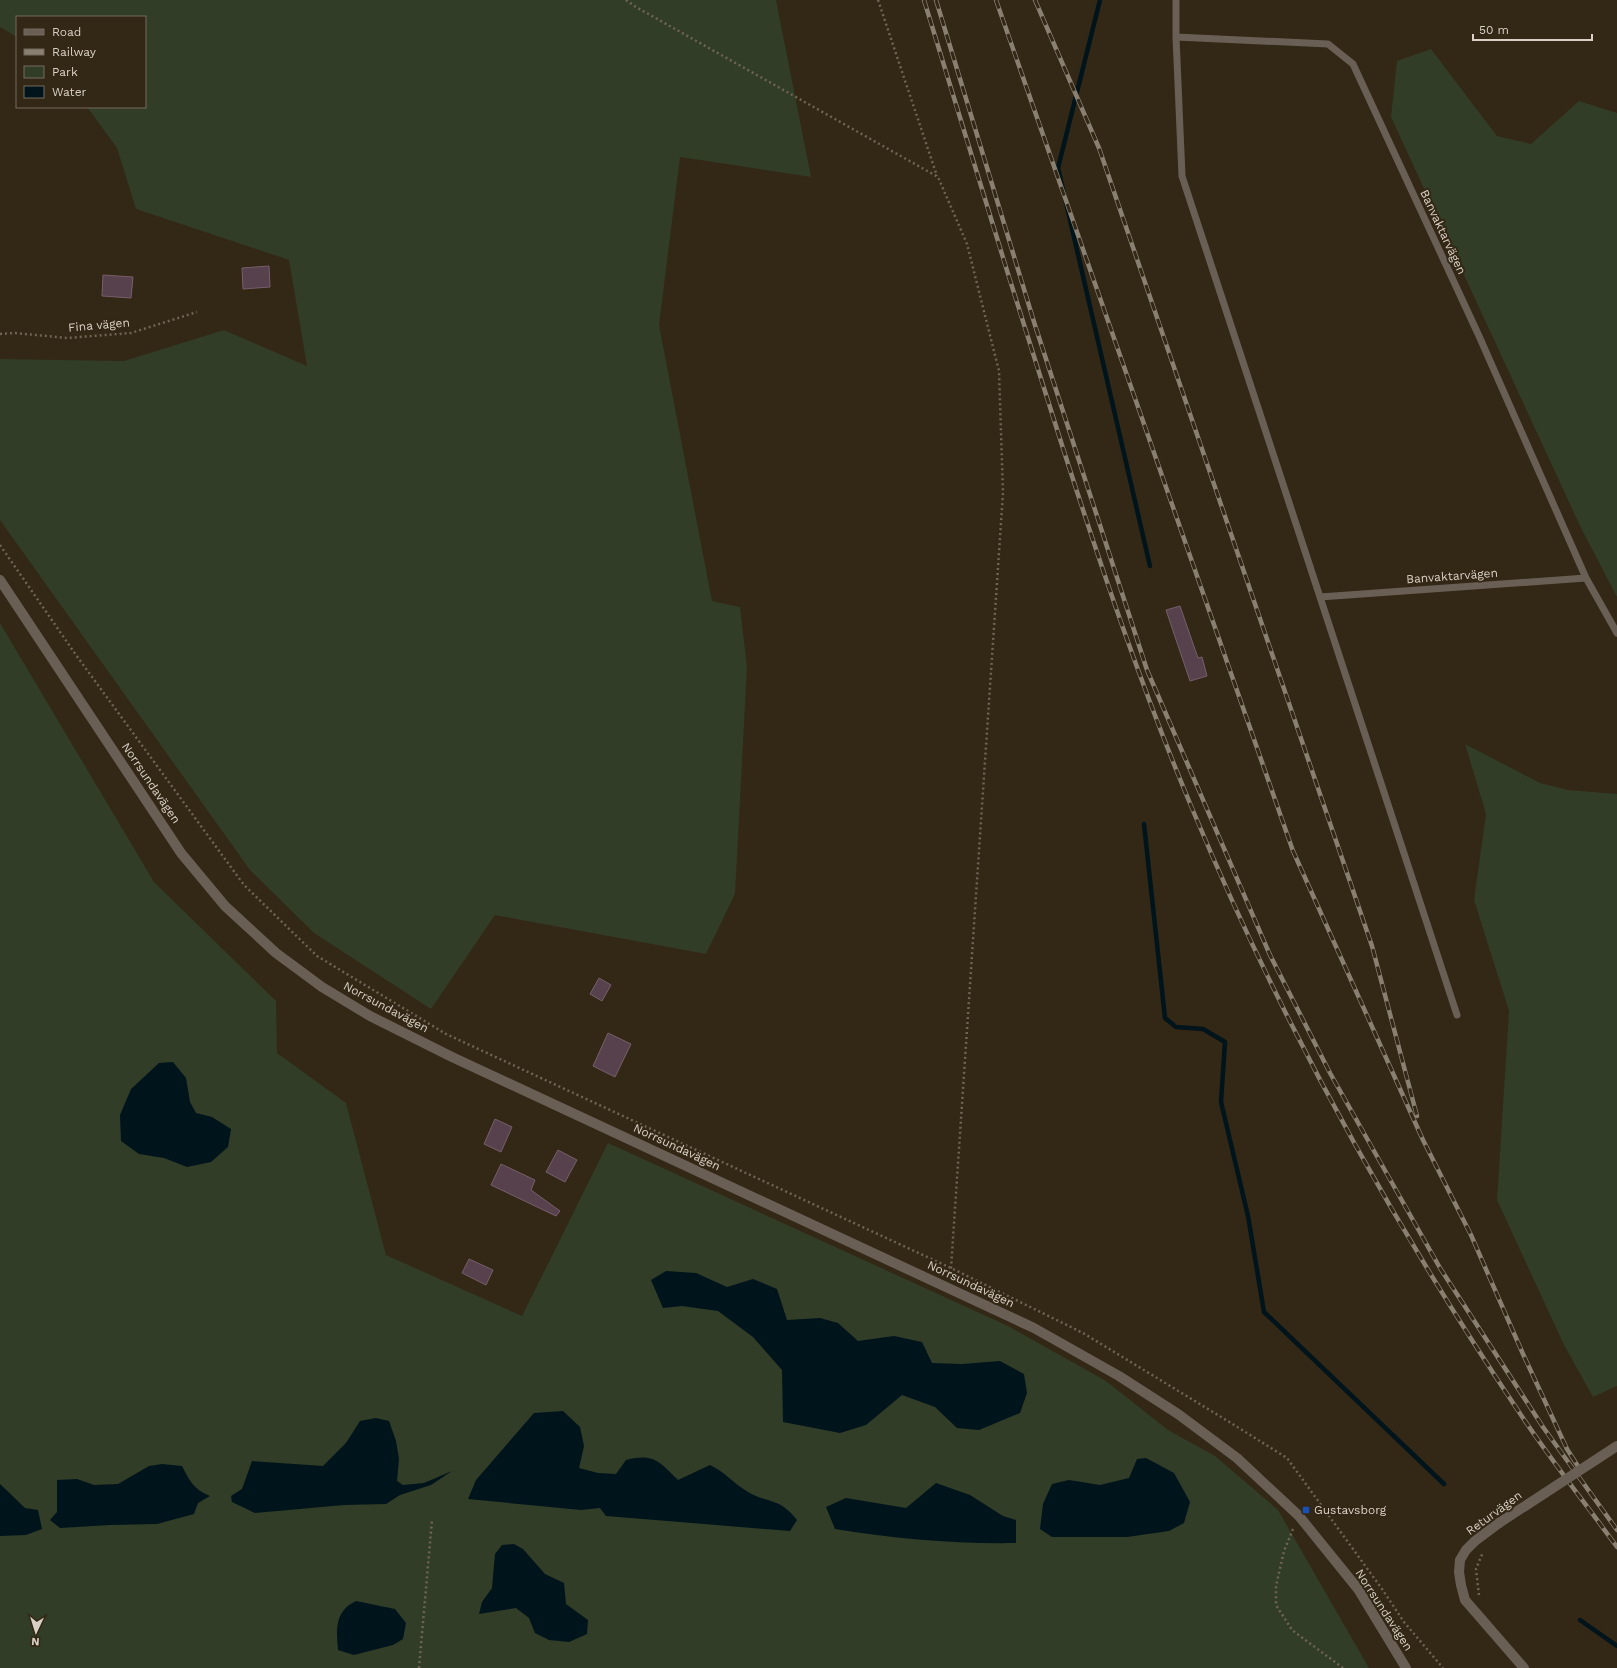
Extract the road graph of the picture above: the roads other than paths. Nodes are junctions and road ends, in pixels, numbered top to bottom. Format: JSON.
{"nodes":[{"id":1,"x":1176,"y":0,"type":"edge"},
{"id":2,"x":1176,"y":37,"type":"junction"},
{"id":3,"x":1586,"y":578,"type":"junction"},
{"id":4,"x":0,"y":580,"type":"edge"},
{"id":5,"x":1320,"y":596,"type":"junction"},
{"id":6,"x":1617,"y":634,"type":"edge"},
{"id":7,"x":1457,"y":1015,"type":"dead end"},
{"id":8,"x":1617,"y":1446,"type":"edge"},
{"id":9,"x":1406,"y":1668,"type":"edge"},
{"id":10,"x":1524,"y":1668,"type":"edge"}],
"edges":[{"from":1,"to":2,"type":"lane"},
{"from":2,"to":3,"type":"lane","name":"Banvaktarvägen"},
{"from":2,"to":5,"type":"lane"},
{"from":3,"to":5,"type":"lane","name":"Banvaktarvägen"},
{"from":3,"to":6,"type":"lane","name":"Banvaktarvägen"},
{"from":4,"to":9,"type":"street","name":"Norrsundavägen"},
{"from":5,"to":7,"type":"lane"},
{"from":8,"to":10,"type":"street","name":"Returvägen","bridge":true}]}
